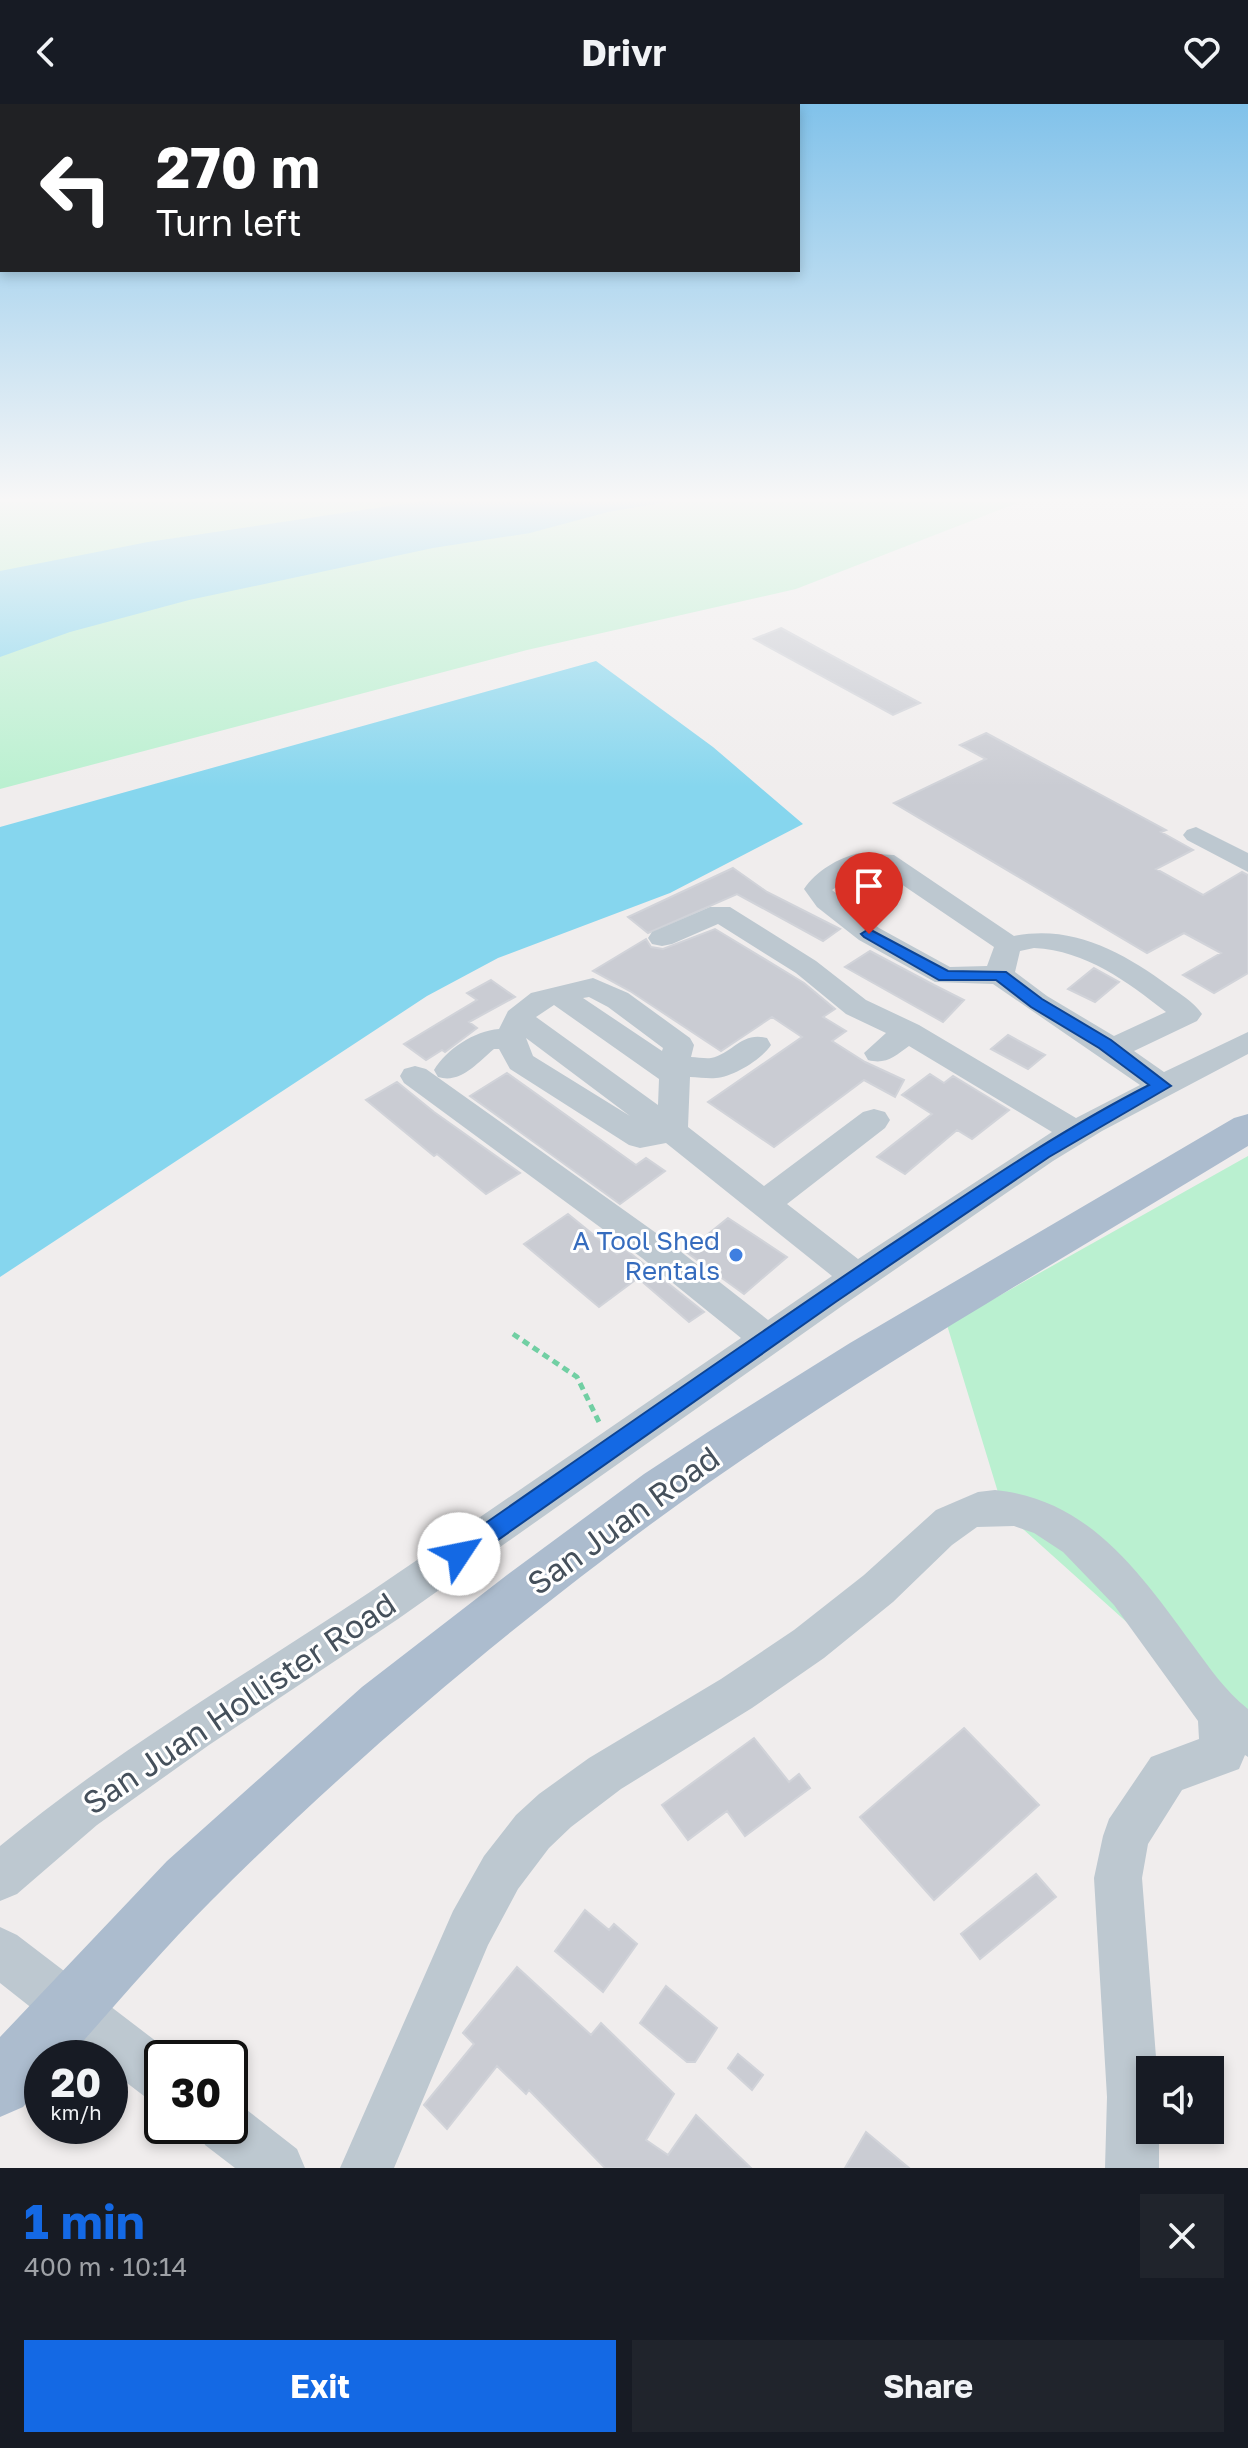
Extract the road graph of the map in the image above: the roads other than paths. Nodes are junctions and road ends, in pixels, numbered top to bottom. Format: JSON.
{"nodes":[{"id":1,"x":1196,"y":835,"type":"dead end"},
{"id":2,"x":1248,"y":864,"type":"edge"},
{"id":3,"x":662,"y":938,"type":"dead end"},
{"id":4,"x":1009,"y":945,"type":"junction"},
{"id":5,"x":1000,"y":975,"type":"junction"},
{"id":6,"x":514,"y":1028,"type":"junction"},
{"id":7,"x":908,"y":1032,"type":"junction"},
{"id":8,"x":1248,"y":1042,"type":"edge"},
{"id":9,"x":756,"y":1045,"type":"dead end"},
{"id":10,"x":1112,"y":1049,"type":"junction"},
{"id":11,"x":879,"y":1053,"type":"dead end"},
{"id":12,"x":449,"y":1070,"type":"dead end"},
{"id":13,"x":674,"y":1070,"type":"junction"},
{"id":14,"x":415,"y":1076,"type":"dead end"},
{"id":15,"x":1162,"y":1086,"type":"junction"},
{"id":16,"x":874,"y":1120,"type":"dead end"},
{"id":17,"x":1248,"y":1128,"type":"edge"},
{"id":18,"x":672,"y":1131,"type":"junction"},
{"id":19,"x":1076,"y":1132,"type":"junction"},
{"id":20,"x":764,"y":1204,"type":"junction"},
{"id":21,"x":857,"y":1277,"type":"junction"},
{"id":22,"x":768,"y":1340,"type":"junction"},
{"id":23,"x":1234,"y":1724,"type":"edge"},
{"id":24,"x":0,"y":1877,"type":"edge"},
{"id":25,"x":0,"y":1952,"type":"edge"},
{"id":26,"x":70,"y":2007,"type":"junction"},
{"id":27,"x":144,"y":2064,"type":"edge"},
{"id":28,"x":0,"y":2084,"type":"edge"},
{"id":29,"x":247,"y":2144,"type":"edge"},
{"id":30,"x":278,"y":2168,"type":"edge"},
{"id":31,"x":367,"y":2168,"type":"edge"},
{"id":32,"x":1132,"y":2168,"type":"edge"}],
"edges":[{"from":1,"to":2,"type":"street"},
{"from":3,"to":7,"type":"street"},
{"from":4,"to":5,"type":"street"},
{"from":4,"to":5,"type":"street"},
{"from":4,"to":10,"type":"street"},
{"from":5,"to":10,"type":"street"},
{"from":6,"to":12,"type":"street"},
{"from":6,"to":13,"type":"street"},
{"from":6,"to":18,"type":"street"},
{"from":7,"to":11,"type":"street"},
{"from":7,"to":19,"type":"street"},
{"from":8,"to":15,"type":"street","name":"San Juan Hollister Road"},
{"from":9,"to":13,"type":"street"},
{"from":10,"to":15,"type":"street"},
{"from":13,"to":18,"type":"street"},
{"from":14,"to":22,"type":"street"},
{"from":15,"to":19,"type":"street","name":"San Juan Hollister Road"},
{"from":16,"to":20,"type":"street"},
{"from":17,"to":26,"type":"main road","name":"San Juan Road"},
{"from":18,"to":20,"type":"street"},
{"from":19,"to":21,"type":"street","name":"San Juan Hollister Road"},
{"from":20,"to":21,"type":"street"},
{"from":21,"to":22,"type":"street","name":"San Juan Hollister Road"},
{"from":22,"to":24,"type":"street","name":"San Juan Hollister Road"},
{"from":23,"to":31,"type":"street"},
{"from":23,"to":32,"type":"street"},
{"from":25,"to":26,"type":"street"},
{"from":26,"to":27,"type":"street"},
{"from":26,"to":28,"type":"main road","name":"San Juan Road"},
{"from":29,"to":30,"type":"street"}]}
